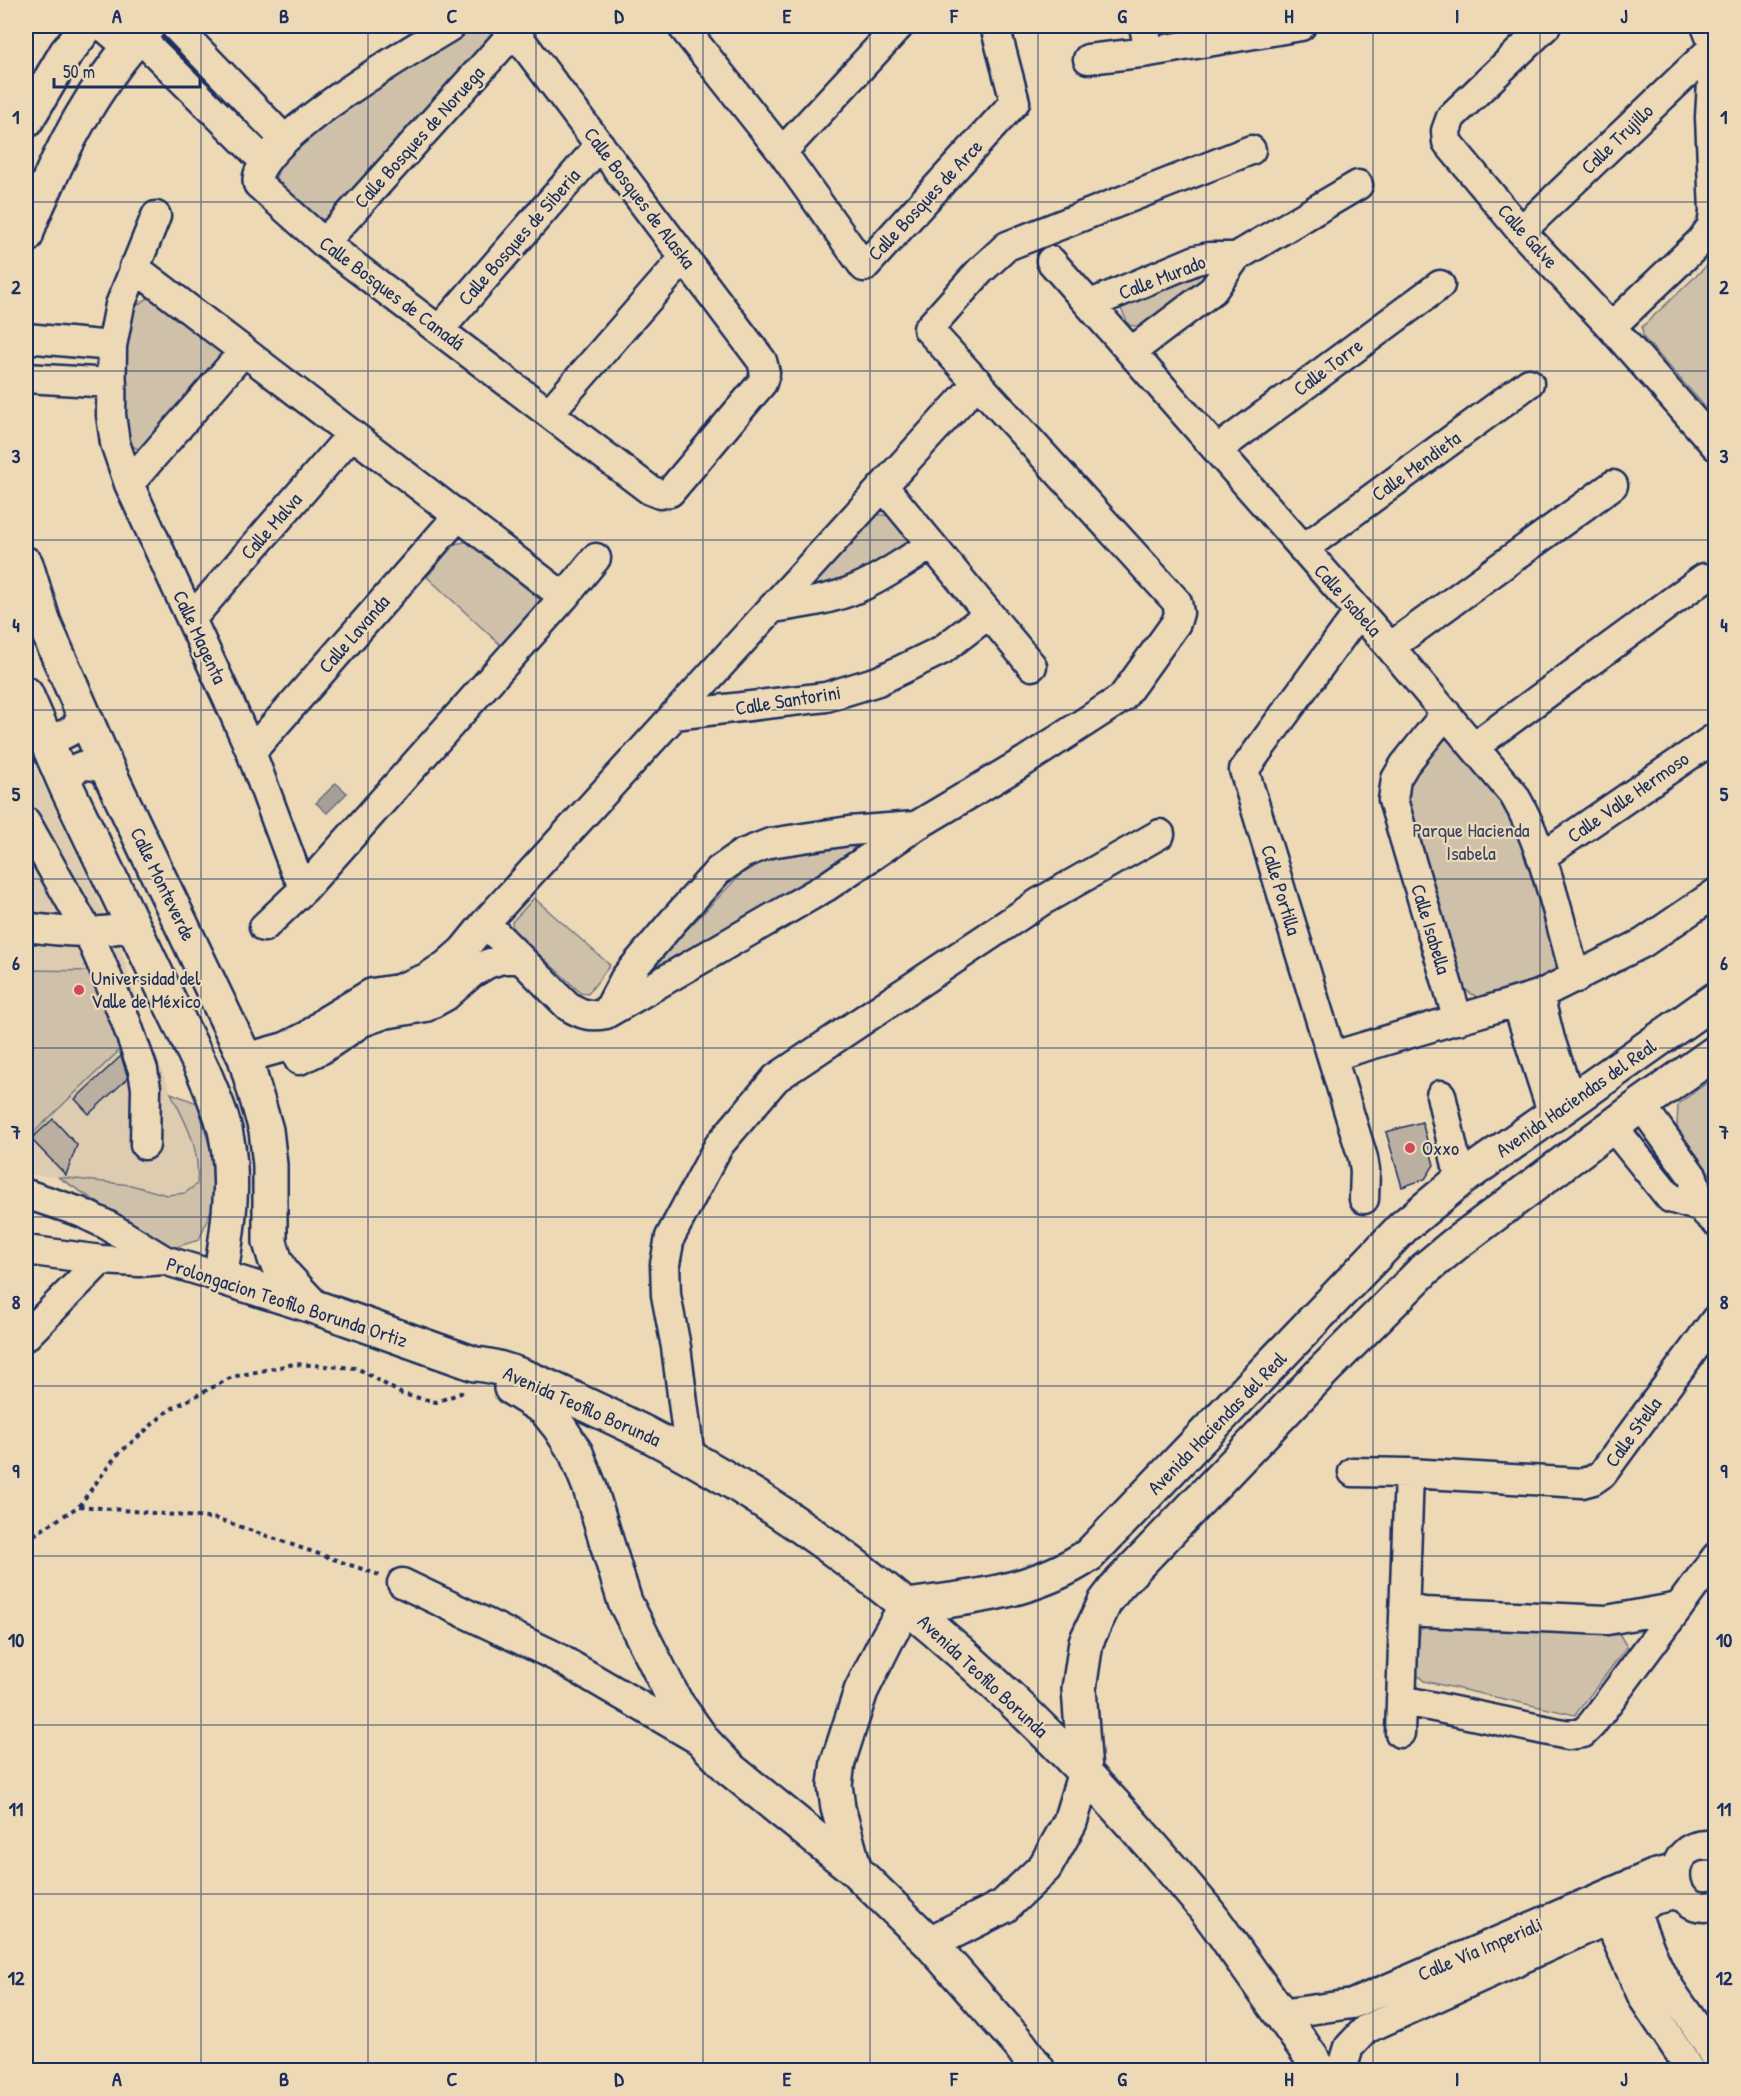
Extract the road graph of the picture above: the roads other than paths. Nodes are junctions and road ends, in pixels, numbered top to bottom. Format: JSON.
{"nodes":[{"id":1,"x":87,"y":26,"type":"edge"},
{"id":2,"x":103,"y":26,"type":"edge"},
{"id":3,"x":175,"y":26,"type":"edge"},
{"id":4,"x":451,"y":26,"type":"edge"},
{"id":5,"x":899,"y":26,"type":"edge"},
{"id":6,"x":995,"y":26,"type":"edge"},
{"id":7,"x":1300,"y":26,"type":"edge"},
{"id":8,"x":1546,"y":26,"type":"edge"},
{"id":9,"x":512,"y":29,"type":"edge"},
{"id":10,"x":698,"y":32,"type":"edge"},
{"id":11,"x":138,"y":36,"type":"edge"},
{"id":12,"x":1710,"y":36,"type":"edge"},
{"id":13,"x":1146,"y":39,"type":"edge"},
{"id":14,"x":1088,"y":59,"type":"dead end"},
{"id":15,"x":26,"y":121,"type":"edge"},
{"id":16,"x":284,"y":139,"type":"junction"},
{"id":17,"x":600,"y":145,"type":"junction"},
{"id":18,"x":1251,"y":150,"type":"dead end"},
{"id":19,"x":782,"y":152,"type":"junction"},
{"id":20,"x":264,"y":161,"type":"junction"},
{"id":21,"x":1359,"y":185,"type":"dead end"},
{"id":22,"x":156,"y":216,"type":"dead end"},
{"id":23,"x":1521,"y":231,"type":"junction"},
{"id":24,"x":26,"y":236,"type":"edge"},
{"id":25,"x":324,"y":243,"type":"junction"},
{"id":26,"x":1236,"y":257,"type":"junction"},
{"id":27,"x":684,"y":258,"type":"junction"},
{"id":28,"x":1051,"y":261,"type":"dead end"},
{"id":29,"x":134,"y":267,"type":"junction"},
{"id":30,"x":1440,"y":285,"type":"dead end"},
{"id":31,"x":1091,"y":304,"type":"junction"},
{"id":32,"x":1611,"y":327,"type":"junction"},
{"id":33,"x":439,"y":330,"type":"junction"},
{"id":34,"x":26,"y":338,"type":"edge"},
{"id":35,"x":112,"y":346,"type":"junction"},
{"id":36,"x":244,"y":351,"type":"junction"},
{"id":37,"x":1131,"y":352,"type":"junction"},
{"id":38,"x":765,"y":373,"type":"joint"},
{"id":39,"x":26,"y":378,"type":"edge"},
{"id":40,"x":978,"y":382,"type":"junction"},
{"id":41,"x":112,"y":383,"type":"junction"},
{"id":42,"x":1529,"y":383,"type":"dead end"},
{"id":43,"x":549,"y":413,"type":"junction"},
{"id":44,"x":352,"y":434,"type":"junction"},
{"id":45,"x":1716,"y":446,"type":"edge"},
{"id":46,"x":1217,"y":450,"type":"junction"},
{"id":47,"x":129,"y":484,"type":"junction"},
{"id":48,"x":1613,"y":485,"type":"dead end"},
{"id":49,"x":883,"y":486,"type":"junction"},
{"id":50,"x":458,"y":516,"type":"junction"},
{"id":51,"x":931,"y":544,"type":"junction"},
{"id":52,"x":1303,"y":549,"type":"junction"},
{"id":53,"x":596,"y":558,"type":"dead end"},
{"id":54,"x":26,"y":564,"type":"edge"},
{"id":55,"x":1704,"y":578,"type":"dead end"},
{"id":56,"x":564,"y":597,"type":"junction"},
{"id":57,"x":772,"y":609,"type":"junction"},
{"id":58,"x":1359,"y":612,"type":"junction"},
{"id":59,"x":989,"y":614,"type":"junction"},
{"id":60,"x":191,"y":619,"type":"junction"},
{"id":61,"x":1390,"y":647,"type":"junction"},
{"id":62,"x":1032,"y":666,"type":"dead end"},
{"id":63,"x":26,"y":693,"type":"edge"},
{"id":64,"x":1446,"y":713,"type":"junction"},
{"id":65,"x":84,"y":715,"type":"junction"},
{"id":66,"x":674,"y":715,"type":"junction"},
{"id":67,"x":1716,"y":737,"type":"edge"},
{"id":68,"x":46,"y":738,"type":"junction"},
{"id":69,"x":1475,"y":746,"type":"junction"},
{"id":70,"x":251,"y":752,"type":"junction"},
{"id":71,"x":108,"y":770,"type":"junction"},
{"id":72,"x":66,"y":786,"type":"junction"},
{"id":73,"x":26,"y":822,"type":"edge"},
{"id":74,"x":916,"y":826,"type":"junction"},
{"id":75,"x":1160,"y":834,"type":"dead end"},
{"id":76,"x":1541,"y":857,"type":"junction"},
{"id":77,"x":305,"y":888,"type":"junction"},
{"id":78,"x":1716,"y":893,"type":"edge"},
{"id":79,"x":485,"y":923,"type":"junction"},
{"id":80,"x":134,"y":926,"type":"junction"},
{"id":81,"x":26,"y":927,"type":"edge"},
{"id":82,"x":264,"y":927,"type":"dead end"},
{"id":83,"x":89,"y":934,"type":"junction"},
{"id":84,"x":519,"y":959,"type":"junction"},
{"id":85,"x":1576,"y":978,"type":"junction"},
{"id":86,"x":1528,"y":999,"type":"junction"},
{"id":87,"x":1716,"y":999,"type":"edge"},
{"id":88,"x":606,"y":1014,"type":"junction"},
{"id":89,"x":1458,"y":1020,"type":"junction"},
{"id":90,"x":1716,"y":1052,"type":"edge"},
{"id":91,"x":1333,"y":1056,"type":"junction"},
{"id":92,"x":248,"y":1065,"type":"junction"},
{"id":93,"x":1441,"y":1095,"type":"dead end"},
{"id":94,"x":1641,"y":1105,"type":"junction"},
{"id":95,"x":1562,"y":1108,"type":"junction"},
{"id":96,"x":1613,"y":1127,"type":"junction"},
{"id":97,"x":146,"y":1145,"type":"dead end"},
{"id":98,"x":1674,"y":1151,"type":"junction"},
{"id":99,"x":1649,"y":1172,"type":"junction"},
{"id":100,"x":1460,"y":1180,"type":"junction"},
{"id":101,"x":26,"y":1194,"type":"edge"},
{"id":102,"x":1364,"y":1198,"type":"dead end"},
{"id":103,"x":1709,"y":1210,"type":"edge"},
{"id":104,"x":80,"y":1212,"type":"junction"},
{"id":105,"x":26,"y":1213,"type":"edge"},
{"id":106,"x":26,"y":1250,"type":"edge"},
{"id":107,"x":101,"y":1260,"type":"junction"},
{"id":108,"x":164,"y":1260,"type":"junction"},
{"id":109,"x":219,"y":1277,"type":"junction"},
{"id":110,"x":312,"y":1306,"type":"junction"},
{"id":111,"x":1716,"y":1319,"type":"edge"},
{"id":112,"x":26,"y":1336,"type":"edge"},
{"id":113,"x":1295,"y":1342,"type":"junction"},
{"id":114,"x":475,"y":1364,"type":"junction"},
{"id":115,"x":1324,"y":1370,"type":"junction"},
{"id":116,"x":690,"y":1458,"type":"junction"},
{"id":117,"x":1353,"y":1472,"type":"dead end"},
{"id":118,"x":1409,"y":1473,"type":"junction"},
{"id":119,"x":1716,"y":1557,"type":"edge"},
{"id":120,"x":402,"y":1583,"type":"road end"},
{"id":121,"x":906,"y":1606,"type":"junction"},
{"id":122,"x":1679,"y":1607,"type":"junction"},
{"id":123,"x":1404,"y":1608,"type":"junction"},
{"id":124,"x":1401,"y":1700,"type":"junction"},
{"id":125,"x":1400,"y":1733,"type":"dead end"},
{"id":126,"x":705,"y":1743,"type":"junction"},
{"id":127,"x":1085,"y":1772,"type":"junction"},
{"id":128,"x":1716,"y":1846,"type":"edge"},
{"id":129,"x":855,"y":1870,"type":"junction"},
{"id":130,"x":1678,"y":1881,"type":"junction"},
{"id":131,"x":1714,"y":1907,"type":"edge"},
{"id":132,"x":1634,"y":1908,"type":"junction"},
{"id":133,"x":1608,"y":1920,"type":"junction"},
{"id":134,"x":930,"y":1942,"type":"junction"},
{"id":135,"x":1352,"y":2004,"type":"junction"},
{"id":136,"x":1280,"y":2014,"type":"junction"},
{"id":137,"x":1366,"y":2029,"type":"junction"},
{"id":138,"x":1716,"y":2061,"type":"edge"},
{"id":139,"x":1038,"y":2070,"type":"edge"},
{"id":140,"x":1320,"y":2070,"type":"edge"},
{"id":141,"x":1342,"y":2070,"type":"edge"},
{"id":142,"x":1689,"y":2070,"type":"edge"}],
"edges":[{"from":1,"to":15,"type":"main road"},
{"from":2,"to":11,"type":"street"},
{"from":3,"to":16,"type":"street"},
{"from":4,"to":16,"type":"street"},
{"from":5,"to":19,"type":"street"},
{"from":6,"to":19,"type":"street","name":"Calle Bosques de Arce"},
{"from":7,"to":13,"type":"street"},
{"from":8,"to":23,"type":"street","name":"Calle Galve"},
{"from":9,"to":17,"type":"street","name":"Calle Bosques de Alaska"},
{"from":9,"to":25,"type":"street","name":"Calle Bosques de Noruega"},
{"from":10,"to":19,"type":"street","name":"Calle Bosques de Arce"},
{"from":11,"to":20,"type":"street"},
{"from":11,"to":24,"type":"main road"},
{"from":12,"to":23,"type":"street","name":"Calle Trujillo"},
{"from":12,"to":32,"type":"street"},
{"from":13,"to":14,"type":"street"},
{"from":16,"to":20,"type":"street"},
{"from":17,"to":27,"type":"street","name":"Calle Bosques de Alaska"},
{"from":17,"to":33,"type":"street","name":"Calle Bosques de Siberia"},
{"from":18,"to":40,"type":"street"},
{"from":20,"to":25,"type":"street","name":"Calle Bosques de Canadá"},
{"from":21,"to":26,"type":"street","name":"Calle Murado"},
{"from":22,"to":29,"type":"street","name":"Calle Magenta"},
{"from":23,"to":32,"type":"street","name":"Calle Galve"},
{"from":25,"to":33,"type":"street","name":"Calle Bosques de Canadá"},
{"from":26,"to":31,"type":"street","name":"Calle Murado"},
{"from":26,"to":37,"type":"street","name":"Calle Murado"},
{"from":27,"to":38,"type":"street","name":"Calle Bosques de Alaska"},
{"from":27,"to":43,"type":"street"},
{"from":28,"to":31,"type":"street","name":"Calle Isabela"},
{"from":29,"to":35,"type":"street","name":"Calle Magenta"},
{"from":29,"to":36,"type":"street"},
{"from":30,"to":46,"type":"street","name":"Calle Torre"},
{"from":31,"to":37,"type":"street","name":"Calle Isabela"},
{"from":32,"to":45,"type":"street","name":"Calle Galve"},
{"from":33,"to":43,"type":"street","name":"Calle Bosques de Canadá"},
{"from":34,"to":35,"type":"street"},
{"from":35,"to":41,"type":"street","name":"Calle Magenta"},
{"from":36,"to":44,"type":"street"},
{"from":36,"to":47,"type":"street"},
{"from":37,"to":46,"type":"street","name":"Calle Isabela"},
{"from":38,"to":43,"type":"street","name":"Calle Bosques de Canadá"},
{"from":39,"to":41,"type":"street"},
{"from":40,"to":49,"type":"street"},
{"from":40,"to":74,"type":"street"},
{"from":41,"to":47,"type":"street","name":"Calle Magenta"},
{"from":42,"to":52,"type":"street","name":"Calle Mendieta"},
{"from":44,"to":50,"type":"street"},
{"from":44,"to":60,"type":"street","name":"Calle Malva"},
{"from":46,"to":52,"type":"street","name":"Calle Isabela"},
{"from":47,"to":60,"type":"street","name":"Calle Magenta"},
{"from":48,"to":61,"type":"street"},
{"from":49,"to":51,"type":"street"},
{"from":49,"to":57,"type":"street"},
{"from":50,"to":56,"type":"street"},
{"from":50,"to":70,"type":"street","name":"Calle Lavanda"},
{"from":51,"to":57,"type":"street"},
{"from":51,"to":59,"type":"street"},
{"from":52,"to":58,"type":"street","name":"Calle Isabela"},
{"from":53,"to":56,"type":"street"},
{"from":54,"to":65,"type":"main road","name":"Calle Monteverde"},
{"from":55,"to":69,"type":"street"},
{"from":56,"to":77,"type":"street"},
{"from":57,"to":66,"type":"street"},
{"from":58,"to":61,"type":"street","name":"Calle Isabela"},
{"from":58,"to":91,"type":"street","name":"Calle Portilla"},
{"from":59,"to":62,"type":"street"},
{"from":59,"to":66,"type":"street","name":"Calle Santorini"},
{"from":60,"to":70,"type":"street","name":"Calle Magenta"},
{"from":61,"to":64,"type":"street","name":"Calle Isabela"},
{"from":63,"to":68,"type":"main road"},
{"from":64,"to":69,"type":"street","name":"Calle Isabela"},
{"from":64,"to":89,"type":"street","name":"Calle Isabella"},
{"from":65,"to":68,"type":"street"},
{"from":65,"to":71,"type":"main road","name":"Calle Monteverde"},
{"from":66,"to":79,"type":"street"},
{"from":67,"to":76,"type":"street","name":"Calle Valle Hermoso"},
{"from":68,"to":72,"type":"main road"},
{"from":69,"to":76,"type":"street","name":"Calle Isabela"},
{"from":70,"to":77,"type":"street","name":"Calle Magenta"},
{"from":71,"to":72,"type":"street"},
{"from":71,"to":92,"type":"main road","name":"Calle Monteverde"},
{"from":72,"to":80,"type":"main road"},
{"from":73,"to":83,"type":"street"},
{"from":74,"to":88,"type":"street"},
{"from":74,"to":88,"type":"street"},
{"from":75,"to":116,"type":"street"},
{"from":76,"to":85,"type":"street","name":"Calle Isabela"},
{"from":77,"to":82,"type":"street"},
{"from":78,"to":85,"type":"street"},
{"from":79,"to":84,"type":"street"},
{"from":79,"to":92,"type":"street"},
{"from":80,"to":83,"type":"street"},
{"from":80,"to":109,"type":"main road"},
{"from":81,"to":83,"type":"street"},
{"from":83,"to":97,"type":"street"},
{"from":84,"to":88,"type":"street"},
{"from":84,"to":92,"type":"street"},
{"from":85,"to":86,"type":"street"},
{"from":86,"to":89,"type":"street"},
{"from":86,"to":95,"type":"street"},
{"from":87,"to":95,"type":"main road","name":"Avenida Haciendas del Real"},
{"from":89,"to":91,"type":"street"},
{"from":90,"to":94,"type":"main road","name":"Avenida Haciendas del Real"},
{"from":91,"to":102,"type":"street","name":"Calle Portilla"},
{"from":92,"to":110,"type":"main road","name":"Calle Monteverde"},
{"from":93,"to":100,"type":"street"},
{"from":94,"to":96,"type":"main road","name":"Avenida Haciendas del Real"},
{"from":94,"to":98,"type":"street"},
{"from":95,"to":100,"type":"main road","name":"Avenida Haciendas del Real"},
{"from":96,"to":99,"type":"street"},
{"from":96,"to":115,"type":"main road","name":"Avenida Haciendas del Real"},
{"from":98,"to":99,"type":"street"},
{"from":98,"to":103,"type":"street"},
{"from":99,"to":103,"type":"street"},
{"from":100,"to":113,"type":"main road","name":"Avenida Haciendas del Real"},
{"from":101,"to":104,"type":"street"},
{"from":104,"to":105,"type":"street"},
{"from":104,"to":108,"type":"street"},
{"from":106,"to":107,"type":"street","name":"Prolongacion Teofilo Borunda Ortiz"},
{"from":107,"to":108,"type":"street","name":"Prolongacion Teofilo Borunda Ortiz"},
{"from":107,"to":112,"type":"street"},
{"from":108,"to":109,"type":"street","name":"Prolongacion Teofilo Borunda Ortiz"},
{"from":109,"to":110,"type":"main road","name":"Prolongacion Teofilo Borunda Ortiz"},
{"from":110,"to":114,"type":"main road","name":"Prolongacion Teofilo Borunda Ortiz"},
{"from":111,"to":118,"type":"street","name":"Calle Stella"},
{"from":113,"to":115,"type":"main road"},
{"from":113,"to":121,"type":"main road","name":"Avenida Haciendas del Real"},
{"from":114,"to":116,"type":"main road","name":"Avenida Teofilo Borunda"},
{"from":114,"to":126,"type":"main road","name":"Avenida Teofilo Borunda"},
{"from":115,"to":127,"type":"main road","name":"Avenida Haciendas del Real"},
{"from":116,"to":121,"type":"main road","name":"Avenida Teofilo Borunda"},
{"from":117,"to":118,"type":"street","name":"Calle Stella"},
{"from":118,"to":123,"type":"street"},
{"from":119,"to":122,"type":"street"},
{"from":120,"to":126,"type":"street"},
{"from":121,"to":127,"type":"main road","name":"Avenida Teofilo Borunda"},
{"from":121,"to":129,"type":"main road"},
{"from":122,"to":123,"type":"street"},
{"from":122,"to":124,"type":"street"},
{"from":123,"to":124,"type":"street"},
{"from":124,"to":125,"type":"street"},
{"from":126,"to":129,"type":"main road","name":"Avenida Teofilo Borunda"},
{"from":127,"to":134,"type":"main road","name":"Avenida Haciendas del Real"},
{"from":127,"to":136,"type":"main road","name":"Avenida Teofilo Borunda"},
{"from":128,"to":130,"type":"street"},
{"from":129,"to":134,"type":"main road","name":"Avenida Teofilo Borunda"},
{"from":130,"to":131,"type":"street"},
{"from":130,"to":132,"type":"street","name":"Calle Vía Imperiali"},
{"from":130,"to":135,"type":"street","name":"Calle Vía Imperiali"},
{"from":132,"to":133,"type":"street","name":"Calle Vía Imperiali"},
{"from":132,"to":138,"type":"street"},
{"from":133,"to":137,"type":"street","name":"Calle Vía Imperiali"},
{"from":133,"to":142,"type":"street"},
{"from":134,"to":139,"type":"main road","name":"Avenida Teofilo Borunda"},
{"from":135,"to":136,"type":"street","name":"Calle Vía Imperiali"},
{"from":135,"to":137,"type":"street"},
{"from":136,"to":140,"type":"main road","name":"Avenida Teofilo Borunda"},
{"from":137,"to":141,"type":"street","name":"Calle Vía Imperiali"}]}
